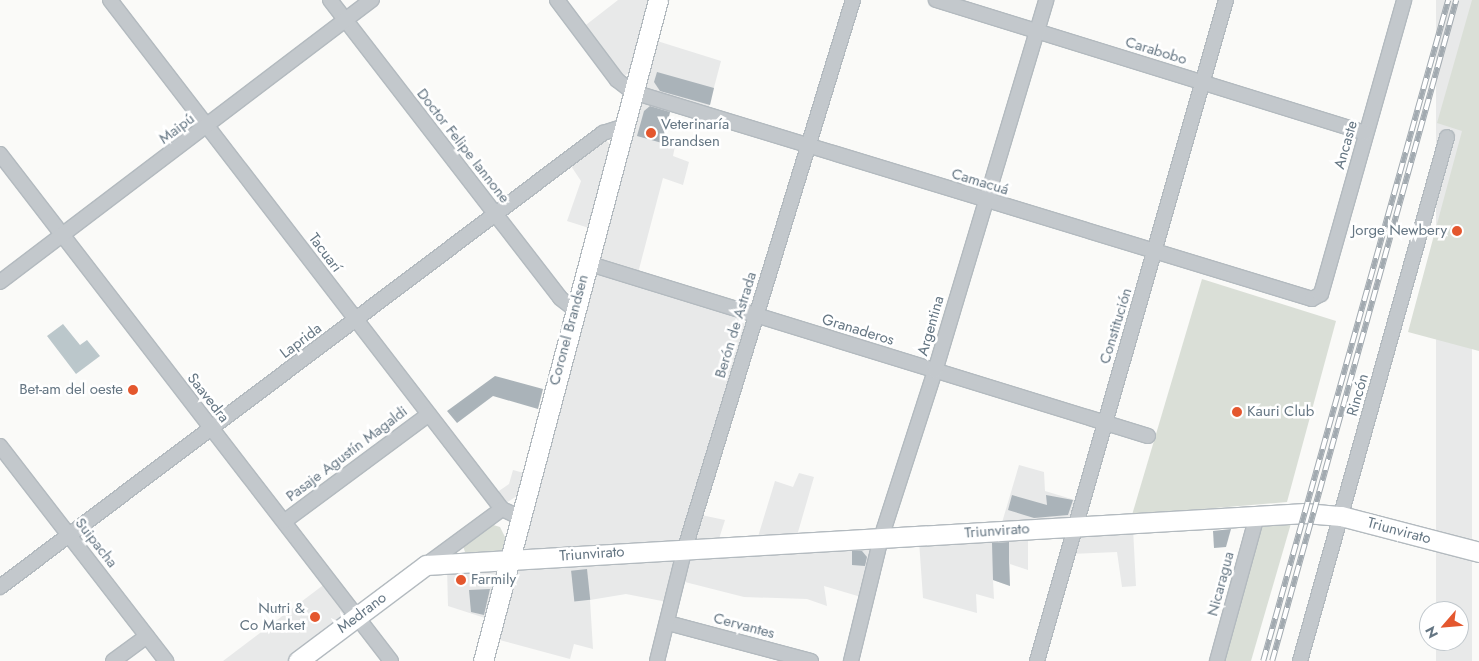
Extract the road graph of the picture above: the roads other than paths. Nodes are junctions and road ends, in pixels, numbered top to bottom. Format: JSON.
{"nodes":[{"id":1,"x":110,"y":0,"type":"edge"},
{"id":2,"x":330,"y":0,"type":"edge"},
{"id":3,"x":372,"y":0,"type":"edge"},
{"id":4,"x":557,"y":0,"type":"edge"},
{"id":5,"x":658,"y":0,"type":"edge"},
{"id":6,"x":852,"y":0,"type":"edge"},
{"id":7,"x":936,"y":0,"type":"edge"},
{"id":8,"x":1046,"y":0,"type":"edge"},
{"id":9,"x":1226,"y":0,"type":"edge"},
{"id":10,"x":1404,"y":0,"type":"edge"},
{"id":11,"x":346,"y":20,"type":"junction"},
{"id":12,"x":1036,"y":31,"type":"junction"},
{"id":13,"x":1200,"y":82,"type":"junction"},
{"id":14,"x":633,"y":92,"type":"junction"},
{"id":15,"x":208,"y":126,"type":"junction"},
{"id":16,"x":624,"y":126,"type":"junction"},
{"id":17,"x":1366,"y":133,"type":"junction"},
{"id":18,"x":1447,"y":137,"type":"dead end"},
{"id":19,"x":809,"y":146,"type":"junction"},
{"id":20,"x":0,"y":154,"type":"edge"},
{"id":21,"x":985,"y":200,"type":"junction"},
{"id":22,"x":495,"y":214,"type":"junction"},
{"id":23,"x":61,"y":236,"type":"junction"},
{"id":24,"x":1155,"y":252,"type":"junction"},
{"id":25,"x":587,"y":263,"type":"junction"},
{"id":26,"x":0,"y":282,"type":"edge"},
{"id":27,"x":1319,"y":298,"type":"joint"},
{"id":28,"x":574,"y":309,"type":"junction"},
{"id":29,"x":756,"y":315,"type":"junction"},
{"id":30,"x":355,"y":320,"type":"junction"},
{"id":31,"x":935,"y":371,"type":"junction"},
{"id":32,"x":429,"y":414,"type":"junction"},
{"id":33,"x":1104,"y":421,"type":"junction"},
{"id":34,"x":212,"y":430,"type":"junction"},
{"id":35,"x":1148,"y":436,"type":"dead end"},
{"id":36,"x":0,"y":446,"type":"edge"},
{"id":37,"x":502,"y":509,"type":"junction"},
{"id":38,"x":1257,"y":516,"type":"junction"},
{"id":39,"x":1341,"y":516,"type":"junction"},
{"id":40,"x":521,"y":518,"type":"junction"},
{"id":41,"x":285,"y":520,"type":"junction"},
{"id":42,"x":1074,"y":526,"type":"junction"},
{"id":43,"x":70,"y":536,"type":"junction"},
{"id":44,"x":881,"y":538,"type":"junction"},
{"id":45,"x":685,"y":548,"type":"junction"},
{"id":46,"x":1479,"y":552,"type":"edge"},
{"id":47,"x":510,"y":559,"type":"junction"},
{"id":48,"x":426,"y":565,"type":"junction"},
{"id":49,"x":0,"y":588,"type":"edge"},
{"id":50,"x":357,"y":616,"type":"junction"},
{"id":51,"x":668,"y":623,"type":"junction"},
{"id":52,"x":147,"y":636,"type":"junction"},
{"id":53,"x":113,"y":661,"type":"edge"},
{"id":54,"x":166,"y":661,"type":"edge"},
{"id":55,"x":298,"y":661,"type":"edge"},
{"id":56,"x":391,"y":661,"type":"edge"},
{"id":57,"x":483,"y":661,"type":"edge"},
{"id":58,"x":657,"y":661,"type":"edge"},
{"id":59,"x":811,"y":661,"type":"edge"},
{"id":60,"x":850,"y":661,"type":"edge"},
{"id":61,"x":1038,"y":661,"type":"edge"},
{"id":62,"x":1217,"y":661,"type":"edge"},
{"id":63,"x":1300,"y":661,"type":"edge"}],
"edges":[{"from":1,"to":15,"type":"street","name":"Tacuarí"},
{"from":2,"to":11,"type":"street","name":"Doctor Felipe Iannone"},
{"from":3,"to":11,"type":"street","name":"Maipú"},
{"from":4,"to":14,"type":"street"},
{"from":5,"to":14,"type":"street","name":"Coronel Brandsen"},
{"from":6,"to":19,"type":"street","name":"Berón de Astrada"},
{"from":7,"to":12,"type":"street","name":"Carabobo"},
{"from":8,"to":12,"type":"street","name":"Argentina"},
{"from":9,"to":13,"type":"street","name":"Constitución"},
{"from":10,"to":17,"type":"street","name":"Ancaste"},
{"from":11,"to":15,"type":"street","name":"Maipú"},
{"from":11,"to":22,"type":"street","name":"Doctor Felipe Iannone"},
{"from":12,"to":13,"type":"street","name":"Carabobo"},
{"from":12,"to":21,"type":"street","name":"Argentina"},
{"from":13,"to":17,"type":"street","name":"Carabobo"},
{"from":13,"to":24,"type":"street","name":"Constitución"},
{"from":14,"to":16,"type":"street","name":"Coronel Brandsen"},
{"from":14,"to":19,"type":"street","name":"Camacuá"},
{"from":15,"to":23,"type":"street","name":"Maipú"},
{"from":15,"to":30,"type":"street","name":"Tacuarí"},
{"from":16,"to":22,"type":"street","name":"Laprida"},
{"from":16,"to":25,"type":"street","name":"Coronel Brandsen"},
{"from":17,"to":27,"type":"street","name":"Ancaste"},
{"from":18,"to":39,"type":"street","name":"Rincón"},
{"from":19,"to":21,"type":"street","name":"Camacuá"},
{"from":19,"to":29,"type":"street","name":"Berón de Astrada"},
{"from":20,"to":23,"type":"street","name":"Saavedra"},
{"from":21,"to":24,"type":"street","name":"Camacuá"},
{"from":21,"to":31,"type":"street","name":"Argentina"},
{"from":22,"to":28,"type":"street","name":"Doctor Felipe Iannone"},
{"from":22,"to":30,"type":"street","name":"Laprida"},
{"from":23,"to":26,"type":"street","name":"Maipú"},
{"from":23,"to":34,"type":"street","name":"Saavedra"},
{"from":24,"to":27,"type":"street","name":"Camacuá"},
{"from":24,"to":33,"type":"street","name":"Constitución"},
{"from":25,"to":28,"type":"street","name":"Coronel Brandsen"},
{"from":25,"to":29,"type":"street","name":"Granaderos"},
{"from":28,"to":40,"type":"street","name":"Coronel Brandsen"},
{"from":29,"to":31,"type":"street","name":"Granaderos"},
{"from":29,"to":45,"type":"street","name":"Berón de Astrada"},
{"from":30,"to":32,"type":"street","name":"Tacuarí"},
{"from":30,"to":34,"type":"street","name":"Laprida"},
{"from":31,"to":33,"type":"street","name":"Granaderos"},
{"from":31,"to":44,"type":"street","name":"Argentina"},
{"from":32,"to":37,"type":"street","name":"Tacuarí"},
{"from":32,"to":41,"type":"street","name":"Pasaje Agustín Magaldi"},
{"from":33,"to":35,"type":"street","name":"Granaderos"},
{"from":33,"to":42,"type":"street","name":"Constitución"},
{"from":34,"to":41,"type":"street","name":"Saavedra"},
{"from":34,"to":43,"type":"street","name":"Laprida"},
{"from":36,"to":43,"type":"street","name":"Suipacha"},
{"from":37,"to":40,"type":"street","name":"Tacuarí"},
{"from":37,"to":48,"type":"street","name":"Medrano"},
{"from":38,"to":39,"type":"street","name":"Triunvirato"},
{"from":38,"to":42,"type":"street","name":"Triunvirato"},
{"from":38,"to":62,"type":"street","name":"Nicaragua"},
{"from":39,"to":46,"type":"street","name":"Triunvirato"},
{"from":39,"to":63,"type":"street","name":"Rincón"},
{"from":40,"to":47,"type":"street","name":"Coronel Brandsen"},
{"from":41,"to":50,"type":"street","name":"Saavedra"},
{"from":42,"to":44,"type":"street","name":"Triunvirato"},
{"from":42,"to":61,"type":"street","name":"Constitución"},
{"from":43,"to":49,"type":"street","name":"Laprida"},
{"from":43,"to":52,"type":"street","name":"Suipacha"},
{"from":44,"to":45,"type":"street","name":"Triunvirato"},
{"from":44,"to":60,"type":"street","name":"Argentina"},
{"from":45,"to":47,"type":"street","name":"Triunvirato"},
{"from":45,"to":51,"type":"street","name":"Berón de Astrada"},
{"from":47,"to":48,"type":"street"},
{"from":47,"to":57,"type":"street","name":"Coronel Brandsen"},
{"from":48,"to":50,"type":"street","name":"Medrano"},
{"from":50,"to":55,"type":"street","name":"Medrano"},
{"from":50,"to":56,"type":"street","name":"Saavedra"},
{"from":51,"to":58,"type":"street","name":"Berón de Astrada"},
{"from":51,"to":59,"type":"street","name":"Cervantes"},
{"from":52,"to":53,"type":"street"},
{"from":52,"to":54,"type":"street","name":"Suipacha"}]}
